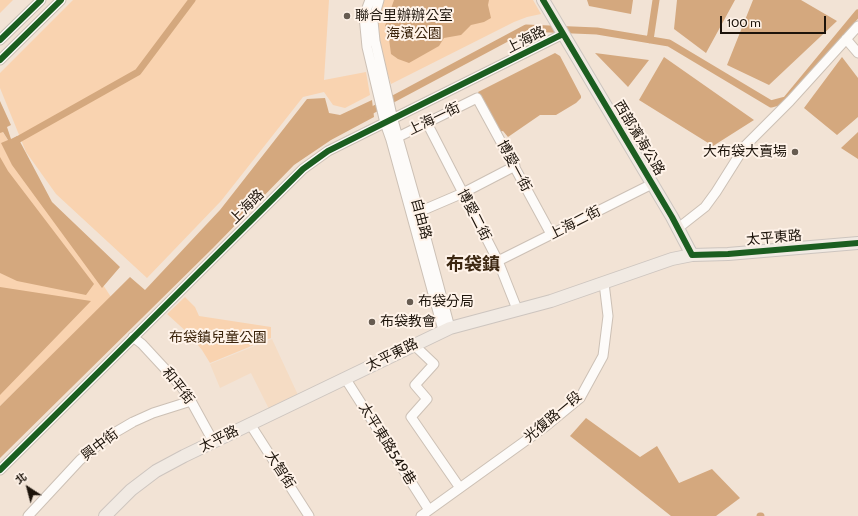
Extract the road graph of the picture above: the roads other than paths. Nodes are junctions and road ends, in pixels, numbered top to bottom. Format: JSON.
{"nodes":[{"id":1,"x":40,"y":0,"type":"edge"},
{"id":2,"x":61,"y":0,"type":"edge"},
{"id":3,"x":370,"y":0,"type":"edge"},
{"id":4,"x":379,"y":0,"type":"edge"},
{"id":5,"x":544,"y":0,"type":"edge"},
{"id":6,"x":858,"y":26,"type":"edge"},
{"id":7,"x":563,"y":34,"type":"junction"},
{"id":8,"x":846,"y":39,"type":"junction"},
{"id":9,"x":0,"y":40,"type":"edge"},
{"id":10,"x":858,"y":53,"type":"edge"},
{"id":11,"x":0,"y":60,"type":"edge"},
{"id":12,"x":382,"y":91,"type":"junction"},
{"id":13,"x":477,"y":98,"type":"joint"},
{"id":14,"x":388,"y":117,"type":"junction"},
{"id":15,"x":424,"y":124,"type":"junction"},
{"id":16,"x":395,"y":138,"type":"junction"},
{"id":17,"x":515,"y":166,"type":"junction"},
{"id":18,"x":652,"y":184,"type":"junction"},
{"id":19,"x":463,"y":193,"type":"junction"},
{"id":20,"x":416,"y":213,"type":"junction"},
{"id":21,"x":677,"y":229,"type":"junction"},
{"id":22,"x":551,"y":234,"type":"junction"},
{"id":23,"x":858,"y":243,"type":"edge"},
{"id":24,"x":692,"y":255,"type":"junction"},
{"id":25,"x":498,"y":261,"type":"junction"},
{"id":26,"x":604,"y":283,"type":"junction"},
{"id":27,"x":517,"y":309,"type":"junction"},
{"id":28,"x":447,"y":329,"type":"junction"},
{"id":29,"x":133,"y":337,"type":"junction"},
{"id":30,"x":414,"y":345,"type":"junction"},
{"id":31,"x":345,"y":378,"type":"junction"},
{"id":32,"x":191,"y":401,"type":"junction"},
{"id":33,"x":250,"y":424,"type":"junction"},
{"id":34,"x":213,"y":441,"type":"junction"},
{"id":35,"x":0,"y":470,"type":"edge"},
{"id":36,"x":460,"y":488,"type":"junction"},
{"id":37,"x":429,"y":510,"type":"junction"},
{"id":38,"x":28,"y":516,"type":"edge"},
{"id":39,"x":105,"y":516,"type":"edge"},
{"id":40,"x":309,"y":516,"type":"edge"},
{"id":41,"x":421,"y":516,"type":"edge"}],
"edges":[{"from":1,"to":9,"type":"street"},
{"from":2,"to":11,"type":"street"},
{"from":3,"to":12,"type":"street"},
{"from":4,"to":12,"type":"street"},
{"from":5,"to":7,"type":"main road","name":"西部濱海公路"},
{"from":6,"to":8,"type":"street"},
{"from":7,"to":14,"type":"street","name":"上海路"},
{"from":7,"to":18,"type":"main road","name":"西部濱海公路"},
{"from":8,"to":10,"type":"street"},
{"from":8,"to":21,"type":"street"},
{"from":12,"to":14,"type":"street","name":"自由路"},
{"from":13,"to":15,"type":"street","name":"上海一街"},
{"from":13,"to":17,"type":"street","name":"博愛一街"},
{"from":14,"to":16,"type":"street","name":"自由路"},
{"from":14,"to":29,"type":"street","name":"上海路"},
{"from":15,"to":16,"type":"street","name":"上海一街"},
{"from":15,"to":19,"type":"street","name":"博愛二街"},
{"from":16,"to":20,"type":"street","name":"自由路"},
{"from":17,"to":19,"type":"street"},
{"from":17,"to":22,"type":"street","name":"博愛一街"},
{"from":18,"to":21,"type":"main road","name":"西部濱海公路"},
{"from":18,"to":22,"type":"street","name":"上海二街"},
{"from":19,"to":20,"type":"street"},
{"from":19,"to":25,"type":"street","name":"博愛二街"},
{"from":20,"to":28,"type":"street","name":"自由路"},
{"from":21,"to":24,"type":"main road","name":"西部濱海公路"},
{"from":22,"to":25,"type":"street","name":"上海二街"},
{"from":23,"to":24,"type":"main road","name":"太平東路"},
{"from":24,"to":26,"type":"main road","name":"太平東路"},
{"from":25,"to":27,"type":"street","name":"博愛二街"},
{"from":26,"to":27,"type":"main road","name":"太平東路"},
{"from":26,"to":36,"type":"street","name":"光復路一段"},
{"from":27,"to":28,"type":"main road","name":"太平東路"},
{"from":28,"to":30,"type":"main road","name":"太平東路"},
{"from":29,"to":32,"type":"street","name":"和平街"},
{"from":29,"to":35,"type":"street","name":"上海路"},
{"from":30,"to":31,"type":"main road","name":"太平東路"},
{"from":30,"to":36,"type":"street"},
{"from":31,"to":33,"type":"main road","name":"太平路"},
{"from":31,"to":37,"type":"street","name":"太平東路549巷"},
{"from":32,"to":34,"type":"street","name":"和平街"},
{"from":32,"to":38,"type":"street","name":"興中街"},
{"from":33,"to":34,"type":"main road","name":"太平路"},
{"from":33,"to":40,"type":"street","name":"大智街"},
{"from":34,"to":39,"type":"main road","name":"太平路"},
{"from":36,"to":37,"type":"street","name":"光復路一段"},
{"from":37,"to":41,"type":"street","name":"光復路一段"}]}
